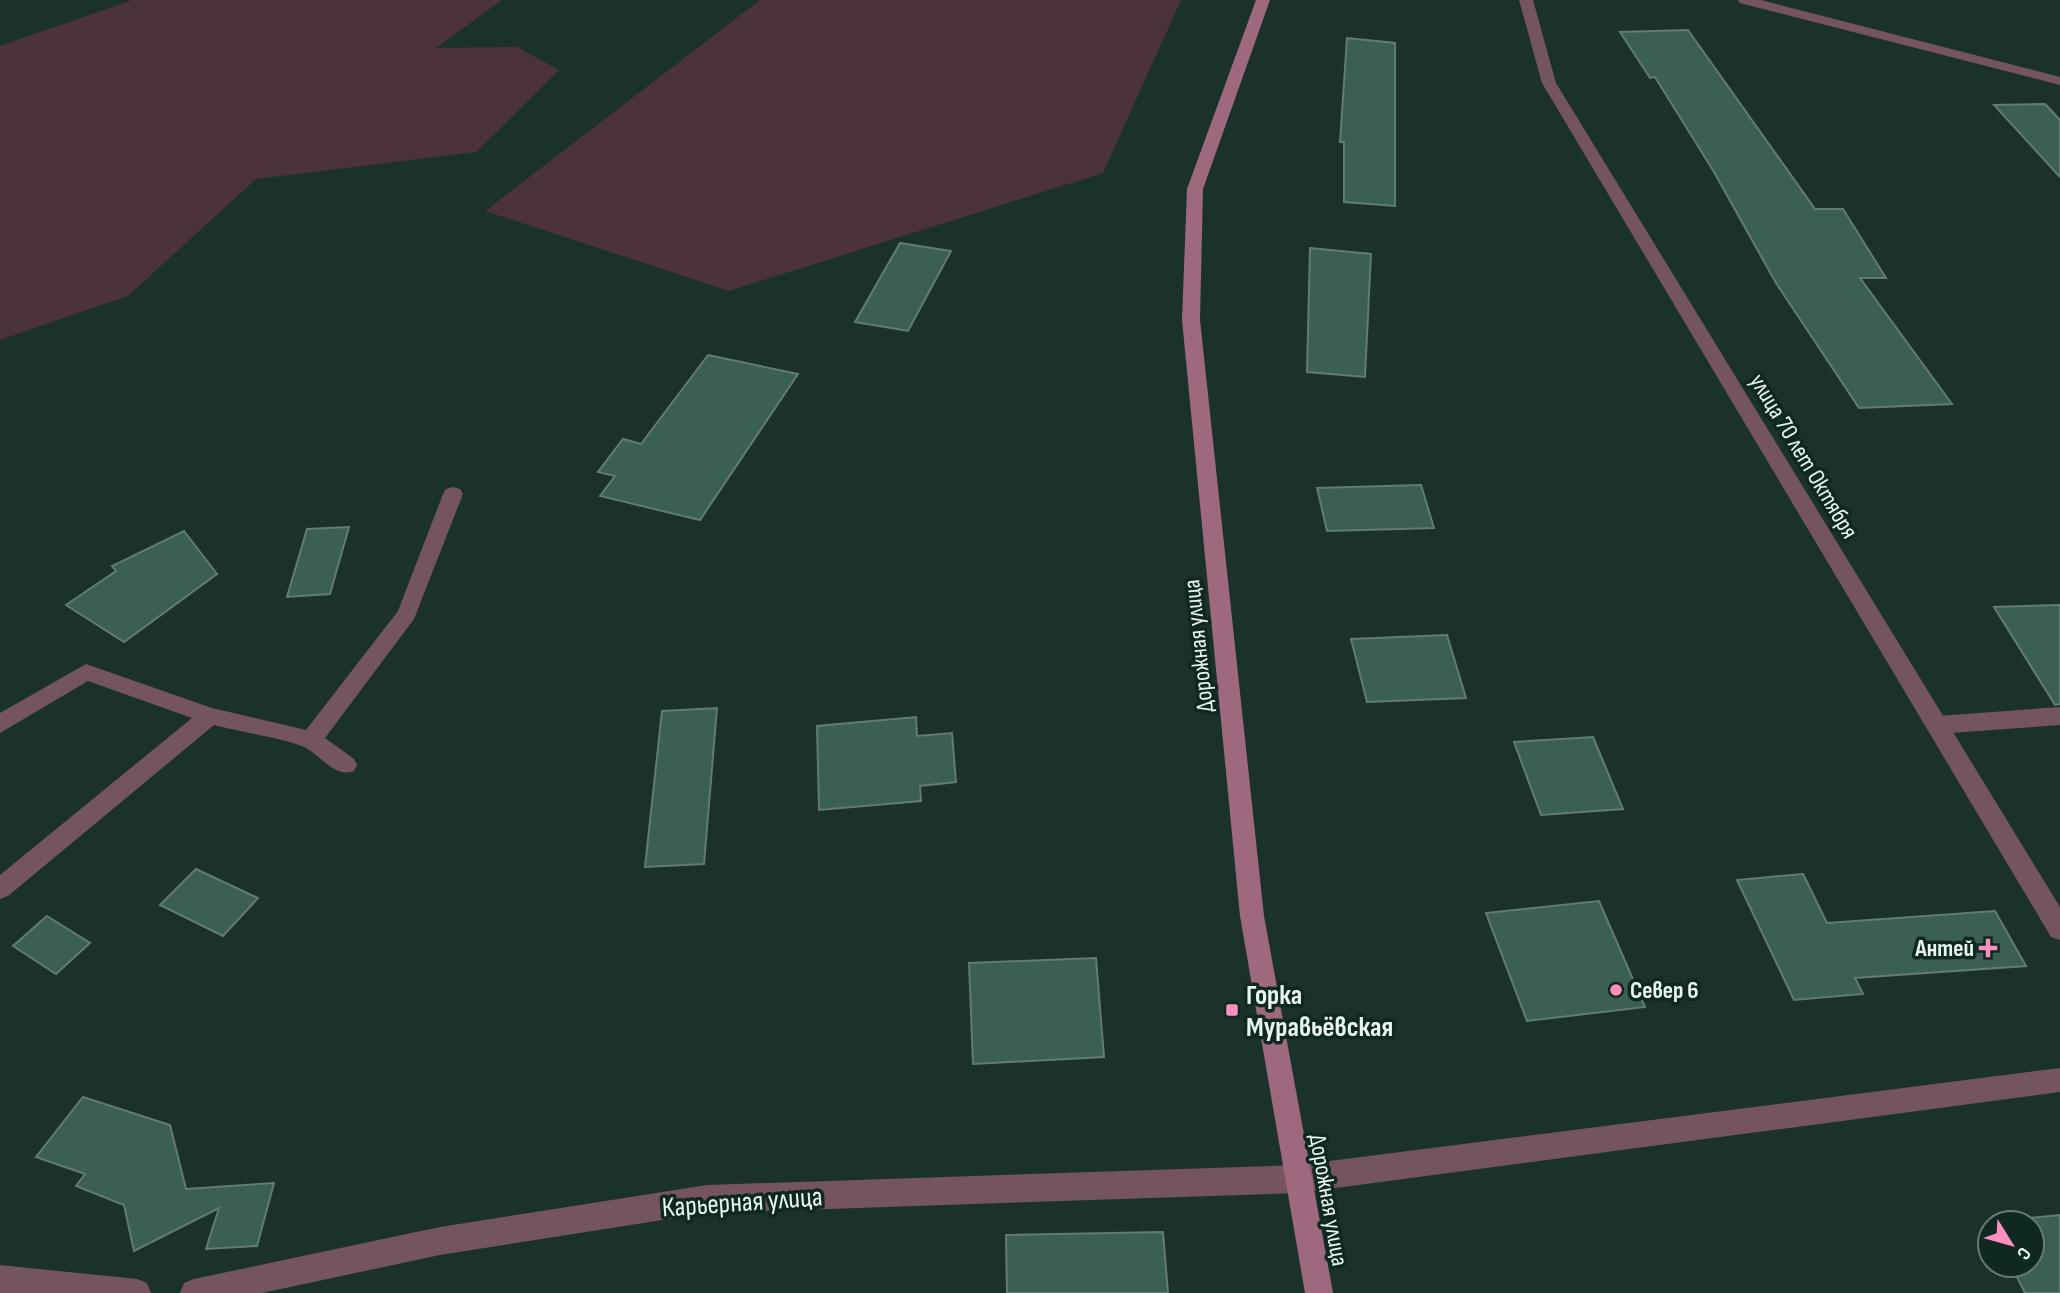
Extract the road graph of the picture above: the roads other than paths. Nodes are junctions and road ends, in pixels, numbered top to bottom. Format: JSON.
{"nodes":[{"id":1,"x":1263,"y":0,"type":"edge"},
{"id":2,"x":1525,"y":0,"type":"edge"},
{"id":3,"x":1745,"y":0,"type":"edge"},
{"id":4,"x":2060,"y":81,"type":"edge"},
{"id":5,"x":453,"y":494,"type":"dead end"},
{"id":6,"x":210,"y":716,"type":"junction"},
{"id":7,"x":2060,"y":716,"type":"edge"},
{"id":8,"x":0,"y":724,"type":"edge"},
{"id":9,"x":1937,"y":725,"type":"junction"},
{"id":10,"x":311,"y":740,"type":"junction"},
{"id":11,"x":346,"y":765,"type":"dead end"},
{"id":12,"x":0,"y":890,"type":"edge"},
{"id":13,"x":2060,"y":929,"type":"edge"},
{"id":14,"x":2060,"y":1080,"type":"edge"},
{"id":15,"x":1298,"y":1179,"type":"junction"},
{"id":16,"x":0,"y":1279,"type":"edge"},
{"id":17,"x":137,"y":1293,"type":"edge"},
{"id":18,"x":194,"y":1293,"type":"edge"},
{"id":19,"x":1319,"y":1293,"type":"edge"}],
"edges":[{"from":1,"to":15,"type":"main road","name":"Дорожная улица"},
{"from":2,"to":9,"type":"street","name":"улица 70 лет Октября"},
{"from":3,"to":4,"type":"street"},
{"from":5,"to":10,"type":"street"},
{"from":6,"to":8,"type":"street"},
{"from":6,"to":10,"type":"street"},
{"from":6,"to":12,"type":"street"},
{"from":7,"to":9,"type":"street"},
{"from":9,"to":13,"type":"street","name":"улица 70 лет Октября"},
{"from":10,"to":11,"type":"street"},
{"from":14,"to":15,"type":"street","name":"Карьерная улица"},
{"from":15,"to":18,"type":"street","name":"Карьерная улица"},
{"from":15,"to":19,"type":"main road","name":"Дорожная улица"},
{"from":16,"to":17,"type":"street"}]}
